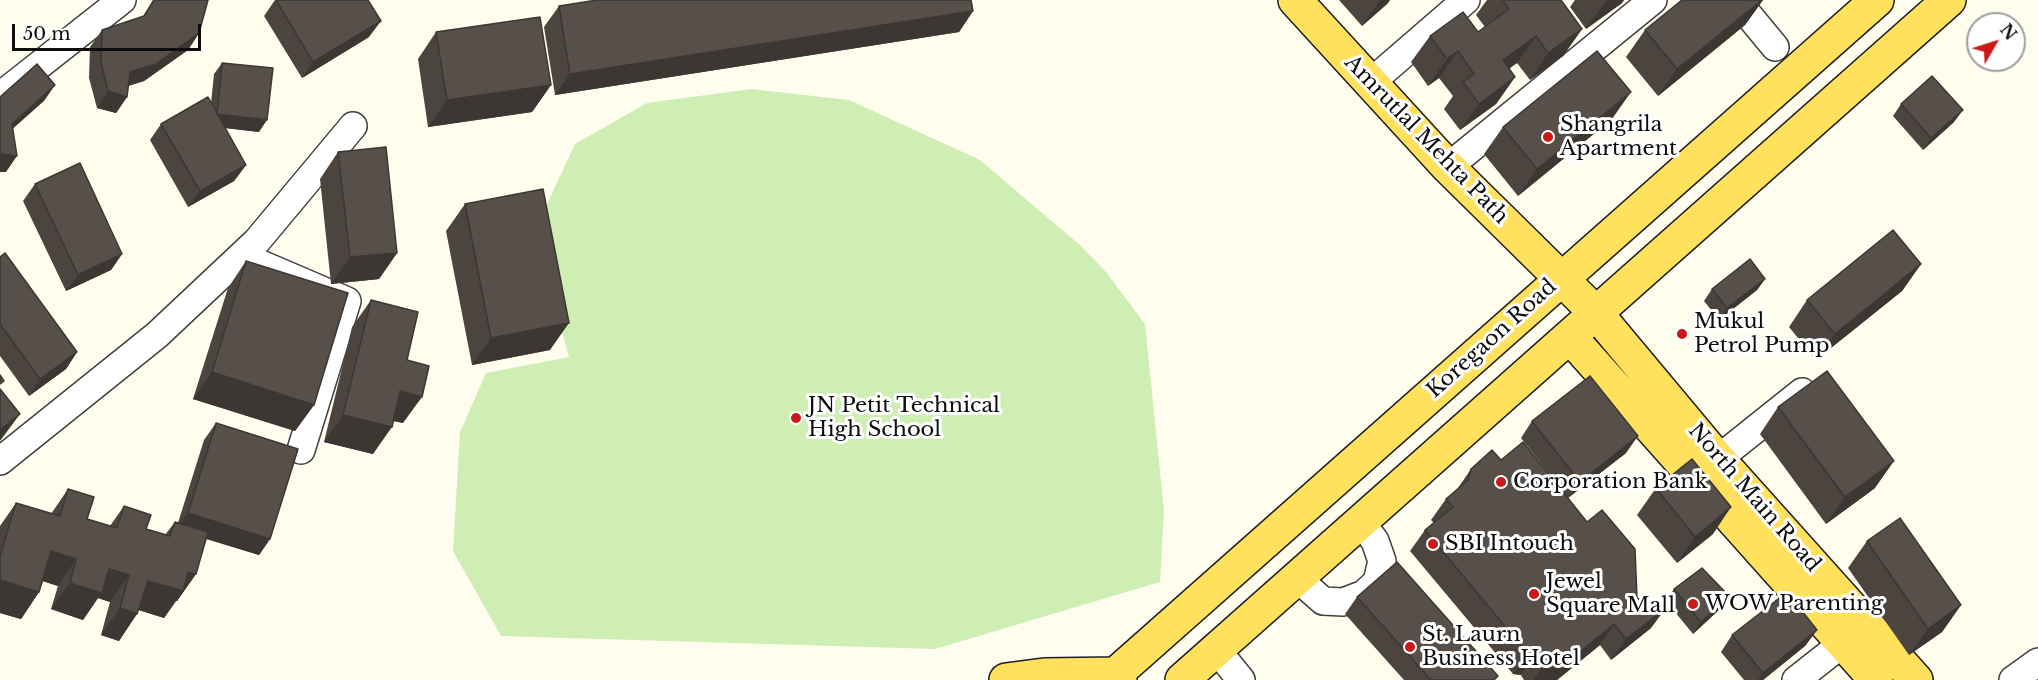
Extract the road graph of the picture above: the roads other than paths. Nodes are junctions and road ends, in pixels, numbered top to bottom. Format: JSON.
{"nodes":[{"id":1,"x":122,"y":0,"type":"edge"},
{"id":2,"x":1295,"y":0,"type":"edge"},
{"id":3,"x":1466,"y":0,"type":"edge"},
{"id":4,"x":1653,"y":0,"type":"edge"},
{"id":5,"x":1736,"y":0,"type":"edge"},
{"id":6,"x":1877,"y":0,"type":"edge"},
{"id":7,"x":1949,"y":0,"type":"edge"},
{"id":8,"x":1775,"y":47,"type":"dead end"},
{"id":9,"x":1370,"y":83,"type":"junction"},
{"id":10,"x":0,"y":96,"type":"edge"},
{"id":11,"x":353,"y":126,"type":"dead end"},
{"id":12,"x":1448,"y":167,"type":"junction"},
{"id":13,"x":242,"y":256,"type":"junction"},
{"id":14,"x":1561,"y":278,"type":"junction"},
{"id":15,"x":1596,"y":313,"type":"junction"},
{"id":16,"x":1570,"y":337,"type":"junction"},
{"id":17,"x":1819,"y":379,"type":"edge"},
{"id":18,"x":301,"y":450,"type":"dead end"},
{"id":19,"x":1718,"y":459,"type":"junction"},
{"id":20,"x":0,"y":461,"type":"edge"},
{"id":21,"x":1361,"y":522,"type":"junction"},
{"id":22,"x":1298,"y":578,"type":"junction"},
{"id":23,"x":1842,"y":643,"type":"junction"},
{"id":24,"x":1216,"y":650,"type":"junction"},
{"id":25,"x":2038,"y":662,"type":"edge"},
{"id":26,"x":1115,"y":678,"type":"edge"},
{"id":27,"x":1186,"y":679,"type":"edge"},
{"id":28,"x":1006,"y":680,"type":"edge"},
{"id":29,"x":1241,"y":680,"type":"edge"},
{"id":30,"x":1796,"y":680,"type":"edge"},
{"id":31,"x":1876,"y":680,"type":"edge"},
{"id":32,"x":1916,"y":680,"type":"edge"},
{"id":33,"x":2013,"y":680,"type":"edge"}],
"edges":[{"from":1,"to":10,"type":"street"},
{"from":2,"to":9,"type":"main road","name":"Amrutlal Mehta Path"},
{"from":3,"to":9,"type":"street"},
{"from":4,"to":12,"type":"street"},
{"from":5,"to":8,"type":"street"},
{"from":6,"to":14,"type":"main road","name":"Koregaon Road"},
{"from":7,"to":15,"type":"main road"},
{"from":9,"to":12,"type":"main road","name":"Amrutlal Mehta Path"},
{"from":11,"to":13,"type":"street"},
{"from":12,"to":14,"type":"main road","name":"Amrutlal Mehta Path"},
{"from":13,"to":18,"type":"street"},
{"from":13,"to":20,"type":"street"},
{"from":14,"to":15,"type":"main road","name":"Amrutlal Mehta Path"},
{"from":14,"to":26,"type":"main road","name":"Koregaon Road"},
{"from":15,"to":16,"type":"main road"},
{"from":15,"to":19,"type":"main road","name":"North Main Road"},
{"from":16,"to":21,"type":"main road"},
{"from":16,"to":23,"type":"main road","name":"North Main Road"},
{"from":17,"to":19,"type":"street"},
{"from":19,"to":32,"type":"main road","name":"North Main Road"},
{"from":21,"to":22,"type":"main road"},
{"from":21,"to":22,"type":"street"},
{"from":22,"to":24,"type":"main road"},
{"from":23,"to":30,"type":"street"},
{"from":23,"to":31,"type":"main road","name":"North Main Road"},
{"from":24,"to":27,"type":"main road"},
{"from":24,"to":29,"type":"street"},
{"from":25,"to":33,"type":"street"},
{"from":26,"to":28,"type":"main road"}]}
